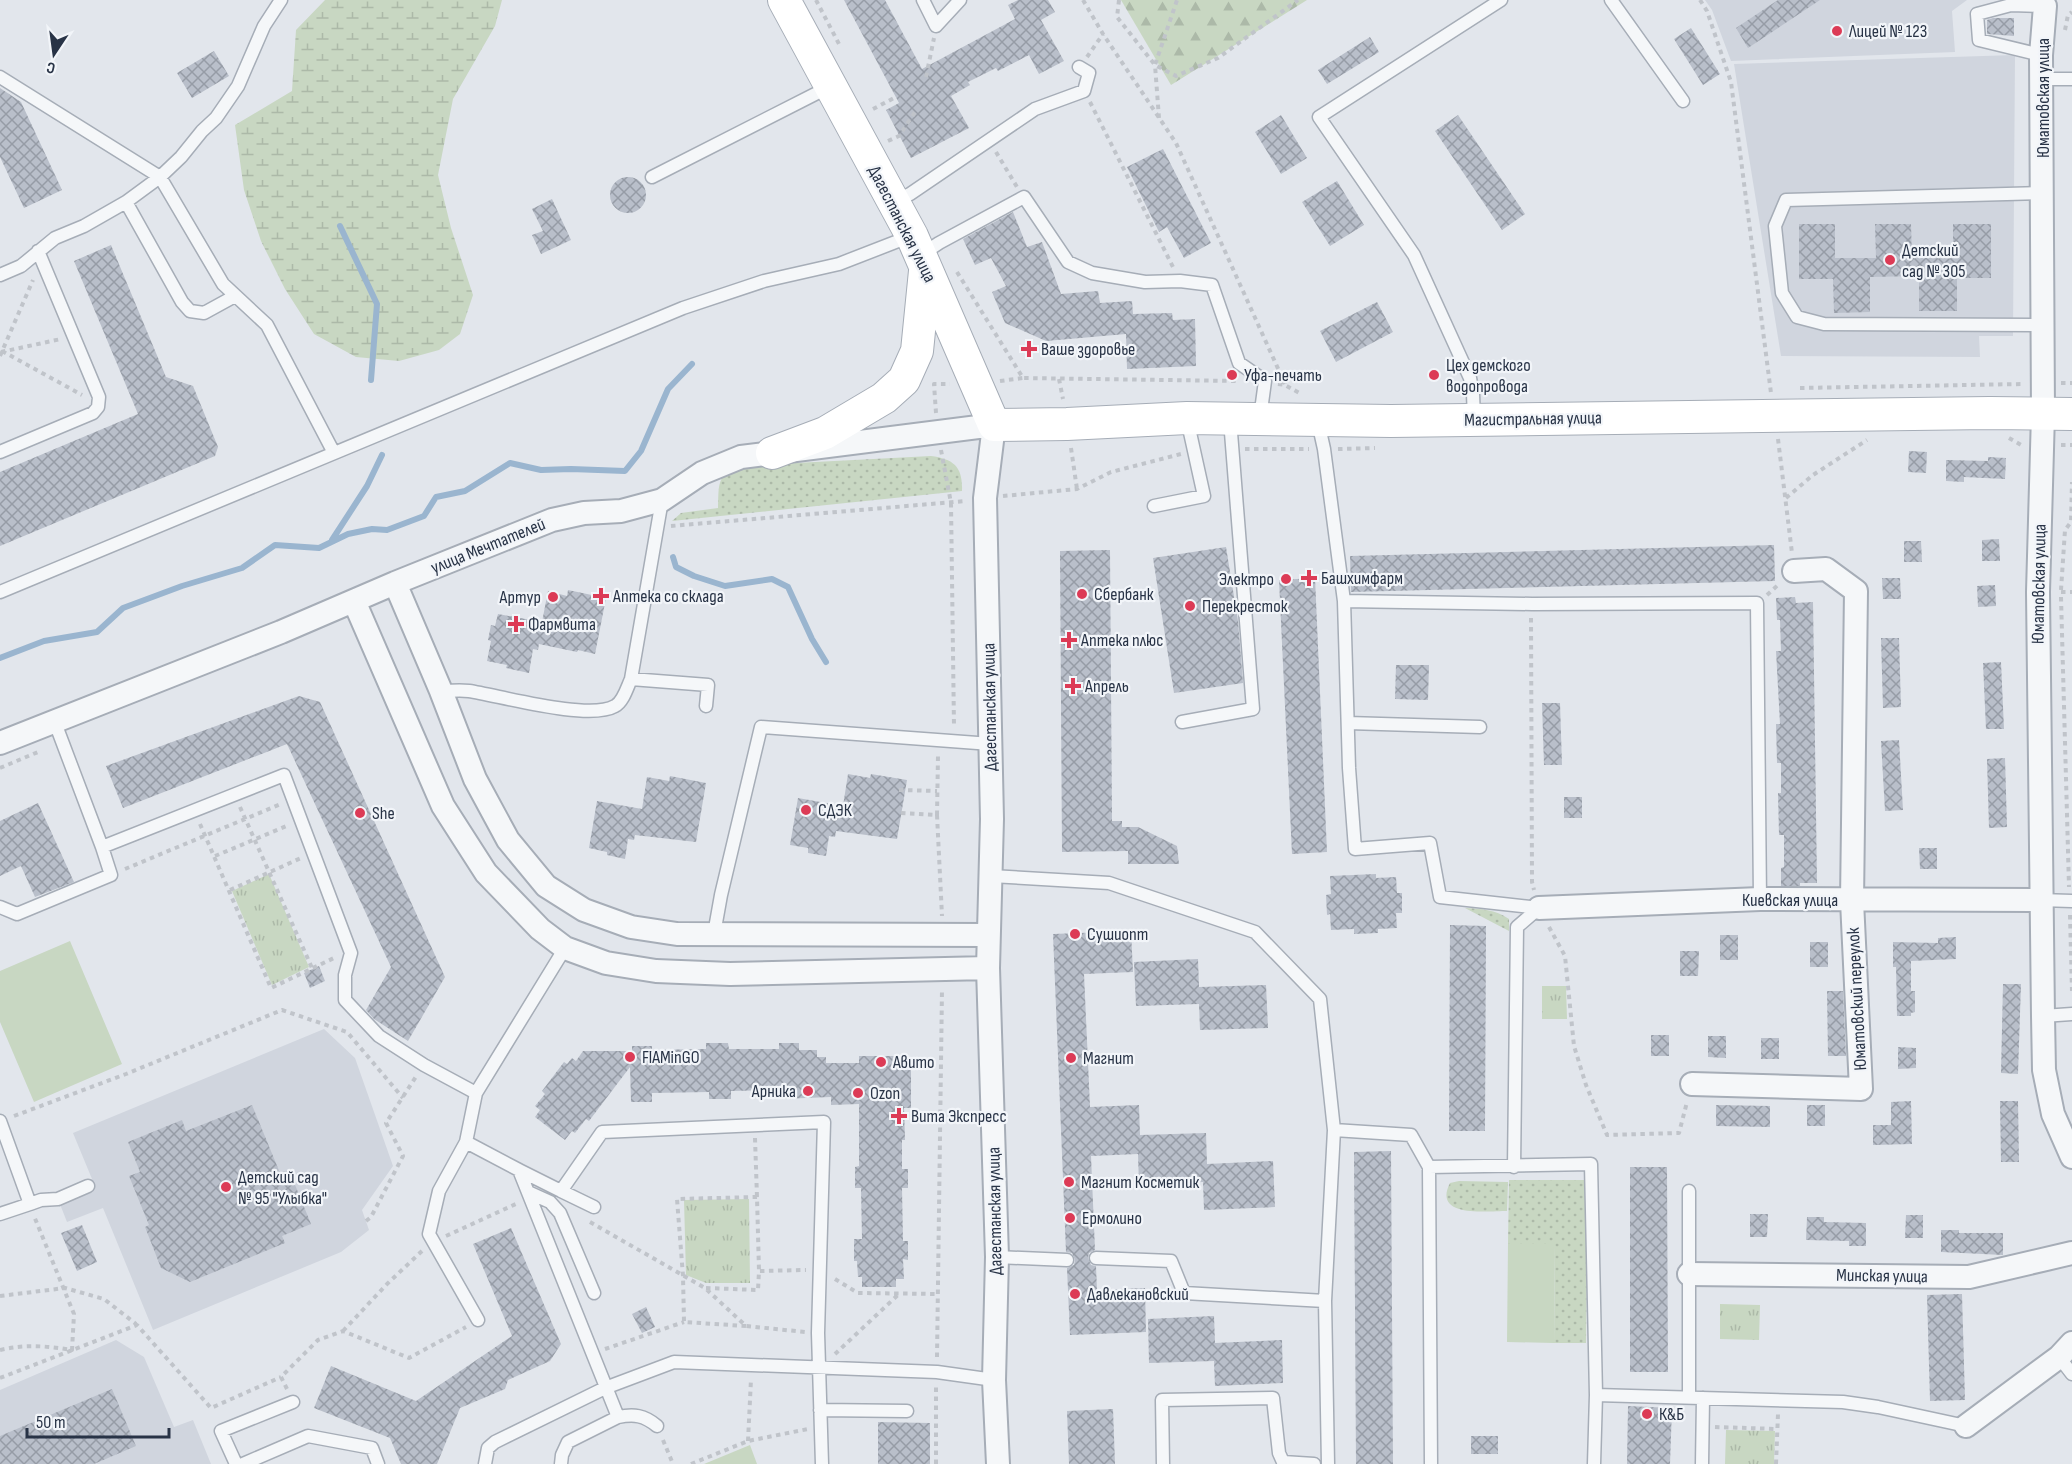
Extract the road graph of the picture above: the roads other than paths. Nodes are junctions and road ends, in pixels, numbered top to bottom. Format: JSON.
{"nodes":[{"id":1,"x":281,"y":0,"type":"edge"},
{"id":2,"x":784,"y":0,"type":"edge"},
{"id":3,"x":922,"y":0,"type":"edge"},
{"id":4,"x":960,"y":0,"type":"edge"},
{"id":5,"x":1501,"y":0,"type":"edge"},
{"id":6,"x":1611,"y":0,"type":"edge"},
{"id":7,"x":2047,"y":3,"type":"edge"},
{"id":8,"x":2041,"y":55,"type":"junction"},
{"id":9,"x":1079,"y":67,"type":"road end"},
{"id":10,"x":0,"y":77,"type":"edge"},
{"id":11,"x":2042,"y":79,"type":"junction"},
{"id":12,"x":2072,"y":79,"type":"edge"},
{"id":13,"x":830,"y":86,"type":"junction"},
{"id":14,"x":1683,"y":101,"type":"dead end"},
{"id":15,"x":160,"y":177,"type":"junction"},
{"id":16,"x":652,"y":177,"type":"dead end"},
{"id":17,"x":2042,"y":193,"type":"junction"},
{"id":18,"x":126,"y":202,"type":"junction"},
{"id":19,"x":892,"y":203,"type":"junction"},
{"id":20,"x":924,"y":250,"type":"junction"},
{"id":21,"x":40,"y":255,"type":"junction"},
{"id":22,"x":0,"y":275,"type":"edge"},
{"id":23,"x":235,"y":296,"type":"junction"},
{"id":24,"x":2042,"y":325,"type":"junction"},
{"id":25,"x":2052,"y":404,"type":"edge"},
{"id":26,"x":1312,"y":408,"type":"junction"},
{"id":27,"x":1186,"y":418,"type":"junction"},
{"id":28,"x":1245,"y":419,"type":"junction"},
{"id":29,"x":1474,"y":420,"type":"junction"},
{"id":30,"x":994,"y":425,"type":"junction"},
{"id":31,"x":0,"y":452,"type":"edge"},
{"id":32,"x":334,"y":453,"type":"junction"},
{"id":33,"x":772,"y":453,"type":"junction"},
{"id":34,"x":662,"y":500,"type":"junction"},
{"id":35,"x":1154,"y":506,"type":"dead end"},
{"id":36,"x":1794,"y":572,"type":"road end"},
{"id":37,"x":395,"y":583,"type":"junction"},
{"id":38,"x":0,"y":592,"type":"edge"},
{"id":39,"x":354,"y":601,"type":"junction"},
{"id":40,"x":1344,"y":601,"type":"junction"},
{"id":41,"x":631,"y":679,"type":"junction"},
{"id":42,"x":441,"y":691,"type":"junction"},
{"id":43,"x":706,"y":706,"type":"dead end"},
{"id":44,"x":54,"y":720,"type":"junction"},
{"id":45,"x":1182,"y":722,"type":"dead end"},
{"id":46,"x":1348,"y":723,"type":"junction"},
{"id":47,"x":1480,"y":727,"type":"dead end"},
{"id":48,"x":0,"y":743,"type":"edge"},
{"id":49,"x":991,"y":744,"type":"junction"},
{"id":50,"x":102,"y":847,"type":"junction"},
{"id":51,"x":991,"y":876,"type":"junction"},
{"id":52,"x":1760,"y":899,"type":"junction"},
{"id":53,"x":2040,"y":900,"type":"junction"},
{"id":54,"x":1852,"y":901,"type":"junction"},
{"id":55,"x":2071,"y":901,"type":"edge"},
{"id":56,"x":0,"y":907,"type":"edge"},
{"id":57,"x":1539,"y":908,"type":"junction"},
{"id":58,"x":714,"y":934,"type":"junction"},
{"id":59,"x":987,"y":935,"type":"junction"},
{"id":60,"x":565,"y":948,"type":"junction"},
{"id":61,"x":988,"y":968,"type":"junction"},
{"id":62,"x":2072,"y":1014,"type":"edge"},
{"id":63,"x":2043,"y":1016,"type":"junction"},
{"id":64,"x":1692,"y":1084,"type":"road end"},
{"id":65,"x":476,"y":1093,"type":"junction"},
{"id":66,"x":0,"y":1121,"type":"edge"},
{"id":67,"x":1334,"y":1130,"type":"junction"},
{"id":68,"x":466,"y":1142,"type":"junction"},
{"id":69,"x":2072,"y":1156,"type":"edge"},
{"id":70,"x":1429,"y":1167,"type":"junction"},
{"id":71,"x":1514,"y":1167,"type":"junction"},
{"id":72,"x":519,"y":1170,"type":"junction"},
{"id":73,"x":88,"y":1186,"type":"dead end"},
{"id":74,"x":561,"y":1191,"type":"junction"},
{"id":75,"x":1689,"y":1191,"type":"dead end"},
{"id":76,"x":528,"y":1192,"type":"junction"},
{"id":77,"x":30,"y":1204,"type":"junction"},
{"id":78,"x":588,"y":1204,"type":"road end"},
{"id":79,"x":0,"y":1214,"type":"edge"},
{"id":80,"x":2072,"y":1253,"type":"edge"},
{"id":81,"x":997,"y":1257,"type":"junction"},
{"id":82,"x":1096,"y":1258,"type":"dead end"},
{"id":83,"x":1067,"y":1260,"type":"dead end"},
{"id":84,"x":1689,"y":1274,"type":"junction"},
{"id":85,"x":594,"y":1293,"type":"dead end"},
{"id":86,"x":1325,"y":1301,"type":"junction"},
{"id":87,"x":478,"y":1320,"type":"road end"},
{"id":88,"x":2068,"y":1358,"type":"edge"},
{"id":89,"x":819,"y":1369,"type":"junction"},
{"id":90,"x":994,"y":1380,"type":"junction"},
{"id":91,"x":605,"y":1388,"type":"junction"},
{"id":92,"x":1596,"y":1395,"type":"junction"},
{"id":93,"x":1689,"y":1398,"type":"junction"},
{"id":94,"x":1703,"y":1398,"type":"junction"},
{"id":95,"x":293,"y":1402,"type":"road end"},
{"id":96,"x":820,"y":1410,"type":"junction"},
{"id":97,"x":907,"y":1411,"type":"dead end"},
{"id":98,"x":618,"y":1417,"type":"junction"},
{"id":99,"x":657,"y":1426,"type":"road end"},
{"id":100,"x":1966,"y":1426,"type":"joint"},
{"id":101,"x":236,"y":1464,"type":"edge"},
{"id":102,"x":243,"y":1464,"type":"edge"},
{"id":103,"x":378,"y":1464,"type":"edge"},
{"id":104,"x":485,"y":1464,"type":"edge"},
{"id":105,"x":561,"y":1464,"type":"edge"},
{"id":106,"x":822,"y":1464,"type":"edge"},
{"id":107,"x":998,"y":1464,"type":"edge"},
{"id":108,"x":1163,"y":1464,"type":"edge"},
{"id":109,"x":1314,"y":1464,"type":"edge"},
{"id":110,"x":1328,"y":1464,"type":"edge"},
{"id":111,"x":1431,"y":1464,"type":"edge"},
{"id":112,"x":1594,"y":1464,"type":"edge"},
{"id":113,"x":1702,"y":1464,"type":"edge"}],
"edges":[{"from":1,"to":15,"type":"lane"},
{"from":2,"to":13,"type":"street","name":"Дагестанская улица"},
{"from":3,"to":4,"type":"lane"},
{"from":5,"to":29,"type":"lane"},
{"from":6,"to":14,"type":"lane"},
{"from":7,"to":8,"type":"street","name":"Юматовская улица"},
{"from":7,"to":8,"type":"lane"},
{"from":8,"to":11,"type":"street","name":"Юматовская улица"},
{"from":9,"to":19,"type":"lane"},
{"from":10,"to":15,"type":"lane"},
{"from":11,"to":12,"type":"lane"},
{"from":11,"to":17,"type":"street","name":"Юматовская улица"},
{"from":13,"to":16,"type":"lane"},
{"from":13,"to":19,"type":"street","name":"Дагестанская улица"},
{"from":15,"to":18,"type":"lane"},
{"from":15,"to":23,"type":"lane"},
{"from":17,"to":24,"type":"street","name":"Юматовская улица"},
{"from":17,"to":24,"type":"lane"},
{"from":18,"to":21,"type":"lane"},
{"from":18,"to":23,"type":"lane"},
{"from":19,"to":20,"type":"street","name":"Дагестанская улица"},
{"from":20,"to":28,"type":"lane"},
{"from":20,"to":30,"type":"street","name":"Дагестанская улица"},
{"from":20,"to":32,"type":"lane"},
{"from":20,"to":33,"type":"street"},
{"from":21,"to":22,"type":"lane"},
{"from":21,"to":31,"type":"lane"},
{"from":23,"to":32,"type":"lane"},
{"from":24,"to":25,"type":"street","name":"Юматовская улица"},
{"from":25,"to":29,"type":"street","name":"Магистральная улица"},
{"from":25,"to":53,"type":"street","name":"Юматовская улица"},
{"from":26,"to":28,"type":"street","name":"Магистральная улица"},
{"from":26,"to":29,"type":"street","name":"Магистральная улица"},
{"from":26,"to":40,"type":"lane"},
{"from":27,"to":28,"type":"street","name":"Магистральная улица"},
{"from":27,"to":30,"type":"street","name":"Магистральная улица"},
{"from":27,"to":35,"type":"lane"},
{"from":28,"to":45,"type":"lane"},
{"from":30,"to":33,"type":"street","name":"улица Мечтателей"},
{"from":30,"to":49,"type":"street","name":"Дагестанская улица"},
{"from":32,"to":38,"type":"lane"},
{"from":33,"to":34,"type":"street","name":"улица Мечтателей"},
{"from":34,"to":37,"type":"street","name":"улица Мечтателей"},
{"from":34,"to":41,"type":"lane"},
{"from":36,"to":54,"type":"street","name":"Юматовский переулок"},
{"from":37,"to":39,"type":"street","name":"улица Мечтателей"},
{"from":37,"to":42,"type":"street"},
{"from":39,"to":44,"type":"street","name":"улица Мечтателей"},
{"from":39,"to":60,"type":"street"},
{"from":40,"to":46,"type":"lane"},
{"from":40,"to":52,"type":"lane"},
{"from":41,"to":42,"type":"lane"},
{"from":41,"to":43,"type":"lane"},
{"from":42,"to":58,"type":"street"},
{"from":44,"to":48,"type":"street","name":"улица Мечтателей"},
{"from":44,"to":50,"type":"lane"},
{"from":46,"to":47,"type":"lane"},
{"from":46,"to":57,"type":"lane"},
{"from":49,"to":51,"type":"street","name":"Дагестанская улица"},
{"from":49,"to":58,"type":"lane"},
{"from":50,"to":56,"type":"lane"},
{"from":50,"to":65,"type":"lane"},
{"from":51,"to":59,"type":"street","name":"Дагестанская улица"},
{"from":51,"to":67,"type":"lane"},
{"from":52,"to":54,"type":"street","name":"Киевская улица"},
{"from":52,"to":57,"type":"street","name":"Киевская улица"},
{"from":53,"to":54,"type":"street","name":"Киевская улица"},
{"from":53,"to":55,"type":"lane"},
{"from":53,"to":63,"type":"street","name":"Юматовская улица"},
{"from":54,"to":64,"type":"street","name":"Юматовский переулок"},
{"from":57,"to":71,"type":"lane"},
{"from":58,"to":59,"type":"street"},
{"from":59,"to":61,"type":"street","name":"Дагестанская улица"},
{"from":60,"to":61,"type":"street"},
{"from":60,"to":65,"type":"lane"},
{"from":61,"to":81,"type":"street","name":"Дагестанская улица"},
{"from":62,"to":63,"type":"lane"},
{"from":63,"to":69,"type":"street","name":"Юматовская улица"},
{"from":65,"to":68,"type":"lane"},
{"from":66,"to":77,"type":"lane"},
{"from":67,"to":70,"type":"lane"},
{"from":67,"to":86,"type":"lane"},
{"from":68,"to":72,"type":"lane"},
{"from":68,"to":87,"type":"lane"},
{"from":70,"to":71,"type":"lane"},
{"from":70,"to":111,"type":"lane"},
{"from":71,"to":92,"type":"lane"},
{"from":72,"to":74,"type":"lane"},
{"from":72,"to":76,"type":"lane"},
{"from":73,"to":77,"type":"lane"},
{"from":74,"to":78,"type":"lane"},
{"from":74,"to":89,"type":"lane"},
{"from":75,"to":84,"type":"lane"},
{"from":76,"to":85,"type":"lane"},
{"from":76,"to":91,"type":"lane"},
{"from":77,"to":79,"type":"lane"},
{"from":80,"to":84,"type":"street","name":"Минская улица"},
{"from":81,"to":83,"type":"lane"},
{"from":81,"to":90,"type":"street","name":"Дагестанская улица"},
{"from":82,"to":86,"type":"lane"},
{"from":84,"to":93,"type":"lane"},
{"from":86,"to":110,"type":"lane"},
{"from":88,"to":100,"type":"street"},
{"from":89,"to":90,"type":"lane"},
{"from":89,"to":91,"type":"lane"},
{"from":89,"to":96,"type":"lane"},
{"from":90,"to":107,"type":"street","name":"Дагестанская улица"},
{"from":91,"to":98,"type":"lane"},
{"from":91,"to":104,"type":"lane"},
{"from":92,"to":93,"type":"lane"},
{"from":92,"to":112,"type":"lane"},
{"from":93,"to":94,"type":"lane"},
{"from":94,"to":100,"type":"lane"},
{"from":94,"to":113,"type":"lane"},
{"from":95,"to":101,"type":"lane"},
{"from":96,"to":97,"type":"lane"},
{"from":96,"to":106,"type":"lane"},
{"from":98,"to":99,"type":"lane"},
{"from":98,"to":105,"type":"lane"},
{"from":102,"to":103,"type":"lane"},
{"from":108,"to":109,"type":"lane"}]}
